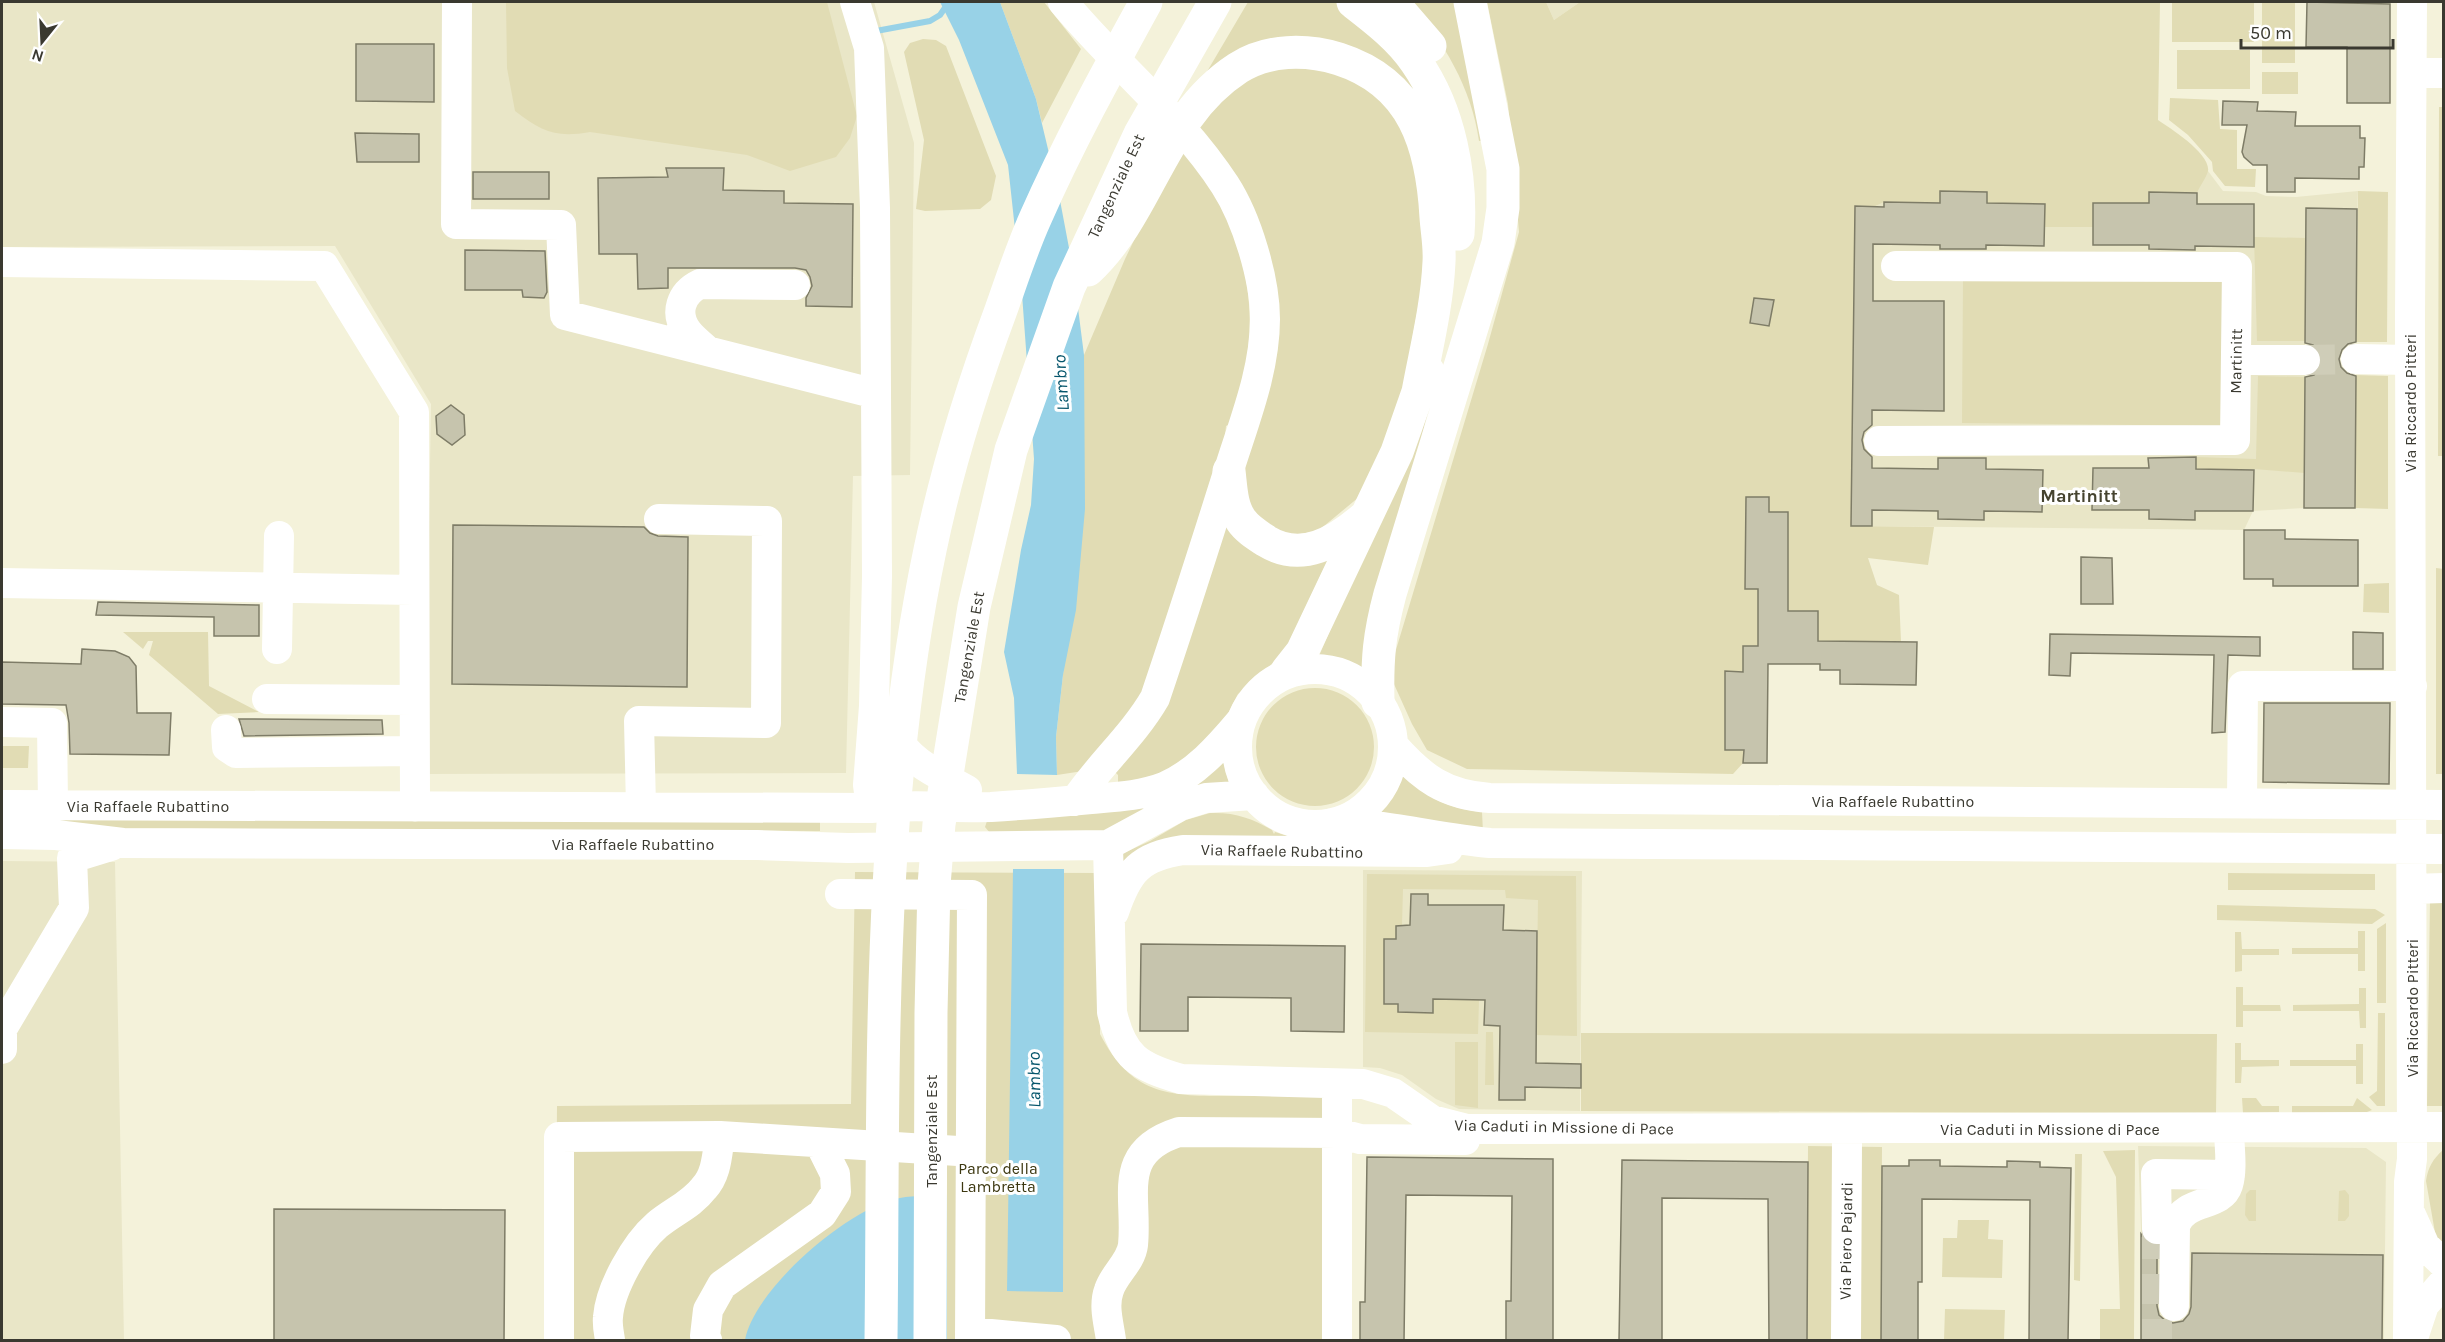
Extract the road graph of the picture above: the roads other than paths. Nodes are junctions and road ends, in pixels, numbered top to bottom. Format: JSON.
{"nodes":[{"id":1,"x":457,"y":2,"type":"edge"},
{"id":2,"x":855,"y":2,"type":"edge"},
{"id":3,"x":1063,"y":2,"type":"edge"},
{"id":4,"x":1120,"y":2,"type":"edge"},
{"id":5,"x":1146,"y":2,"type":"edge"},
{"id":6,"x":1215,"y":2,"type":"edge"},
{"id":7,"x":1353,"y":2,"type":"edge"},
{"id":8,"x":1392,"y":2,"type":"edge"},
{"id":9,"x":1470,"y":2,"type":"edge"},
{"id":10,"x":2412,"y":2,"type":"edge"},
{"id":11,"x":2412,"y":73,"type":"junction"},
{"id":12,"x":2444,"y":73,"type":"edge"},
{"id":13,"x":1069,"y":148,"type":"junction"},
{"id":14,"x":2,"y":262,"type":"edge"},
{"id":15,"x":1896,"y":266,"type":"dead end"},
{"id":16,"x":795,"y":285,"type":"dead end"},
{"id":17,"x":1069,"y":287,"type":"junction"},
{"id":18,"x":1471,"y":332,"type":"junction"},
{"id":19,"x":708,"y":351,"type":"junction"},
{"id":20,"x":2356,"y":359,"type":"tunnel mouth"},
{"id":21,"x":2236,"y":360,"type":"junction"},
{"id":22,"x":2305,"y":360,"type":"tunnel mouth"},
{"id":23,"x":2410,"y":360,"type":"junction"},
{"id":24,"x":1418,"y":392,"type":"junction"},
{"id":25,"x":876,"y":394,"type":"junction"},
{"id":26,"x":1879,"y":441,"type":"dead end"},
{"id":27,"x":1228,"y":471,"type":"junction"},
{"id":28,"x":1366,"y":516,"type":"junction"},
{"id":29,"x":659,"y":519,"type":"dead end"},
{"id":30,"x":279,"y":536,"type":"dead end"},
{"id":31,"x":2,"y":583,"type":"edge"},
{"id":32,"x":278,"y":588,"type":"junction"},
{"id":33,"x":414,"y":591,"type":"junction"},
{"id":34,"x":277,"y":649,"type":"dead end"},
{"id":35,"x":1287,"y":671,"type":"junction"},
{"id":36,"x":2412,"y":686,"type":"junction"},
{"id":37,"x":267,"y":699,"type":"dead end"},
{"id":38,"x":414,"y":700,"type":"junction"},
{"id":39,"x":1378,"y":702,"type":"junction"},
{"id":40,"x":874,"y":706,"type":"junction"},
{"id":41,"x":2,"y":722,"type":"edge"},
{"id":42,"x":1240,"y":722,"type":"junction"},
{"id":43,"x":226,"y":730,"type":"dead end"},
{"id":44,"x":1393,"y":745,"type":"junction"},
{"id":45,"x":414,"y":752,"type":"junction"},
{"id":46,"x":1254,"y":795,"type":"junction"},
{"id":47,"x":1075,"y":801,"type":"junction"},
{"id":48,"x":2242,"y":804,"type":"junction"},
{"id":49,"x":2412,"y":804,"type":"junction"},
{"id":50,"x":2,"y":805,"type":"edge"},
{"id":51,"x":52,"y":805,"type":"junction"},
{"id":52,"x":2444,"y":805,"type":"edge"},
{"id":53,"x":415,"y":807,"type":"junction"},
{"id":54,"x":641,"y":807,"type":"junction"},
{"id":55,"x":992,"y":807,"type":"junction"},
{"id":56,"x":871,"y":808,"type":"junction"},
{"id":57,"x":1332,"y":823,"type":"junction"},
{"id":58,"x":2,"y":834,"type":"edge"},
{"id":59,"x":123,"y":843,"type":"junction"},
{"id":60,"x":1490,"y":843,"type":"junction"},
{"id":61,"x":1108,"y":845,"type":"junction"},
{"id":62,"x":2412,"y":849,"type":"junction"},
{"id":63,"x":2444,"y":849,"type":"edge"},
{"id":64,"x":2444,"y":888,"type":"edge"},
{"id":65,"x":2412,"y":889,"type":"junction"},
{"id":66,"x":840,"y":894,"type":"dead end"},
{"id":67,"x":1111,"y":919,"type":"junction"},
{"id":68,"x":2,"y":1049,"type":"edge"},
{"id":69,"x":2412,"y":1074,"type":"junction"},
{"id":70,"x":1337,"y":1097,"type":"dead end"},
{"id":71,"x":2373,"y":1128,"type":"junction"},
{"id":72,"x":2412,"y":1128,"type":"junction"},
{"id":73,"x":2444,"y":1128,"type":"edge"},
{"id":74,"x":2229,"y":1129,"type":"junction"},
{"id":75,"x":1338,"y":1133,"type":"junction"},
{"id":76,"x":720,"y":1136,"type":"junction"},
{"id":77,"x":1547,"y":1141,"type":"dead end"},
{"id":78,"x":1847,"y":1142,"type":"dead end"},
{"id":79,"x":820,"y":1144,"type":"junction"},
{"id":80,"x":970,"y":1155,"type":"junction"},
{"id":81,"x":2411,"y":1163,"type":"junction"},
{"id":82,"x":2230,"y":1175,"type":"junction"},
{"id":83,"x":2408,"y":1207,"type":"junction"},
{"id":84,"x":2157,"y":1229,"type":"tunnel mouth"},
{"id":85,"x":2444,"y":1264,"type":"edge"},
{"id":86,"x":2444,"y":1282,"type":"edge"},
{"id":87,"x":2174,"y":1306,"type":"dead end"},
{"id":88,"x":970,"y":1336,"type":"edge"},
{"id":89,"x":559,"y":1341,"type":"edge"},
{"id":90,"x":610,"y":1341,"type":"edge"},
{"id":91,"x":707,"y":1341,"type":"edge"},
{"id":92,"x":881,"y":1341,"type":"edge"},
{"id":93,"x":930,"y":1341,"type":"edge"},
{"id":94,"x":1056,"y":1341,"type":"edge"},
{"id":95,"x":1111,"y":1341,"type":"edge"},
{"id":96,"x":1337,"y":1341,"type":"edge"},
{"id":97,"x":1846,"y":1341,"type":"edge"},
{"id":98,"x":2410,"y":1341,"type":"edge"}],
"edges":[{"from":1,"to":19,"type":"street"},
{"from":2,"to":25,"type":"street"},
{"from":3,"to":27,"type":"street"},
{"from":4,"to":13,"type":"highway"},
{"from":5,"to":13,"type":"highway"},
{"from":6,"to":17,"type":"highway","name":"Tangenziale Est"},
{"from":7,"to":24,"type":"highway"},
{"from":8,"to":18,"type":"highway"},
{"from":9,"to":18,"type":"highway"},
{"from":10,"to":11,"type":"street","name":"Via Riccardo Pitteri"},
{"from":11,"to":12,"type":"street"},
{"from":11,"to":23,"type":"street","name":"Via Riccardo Pitteri"},
{"from":13,"to":92,"type":"highway"},
{"from":14,"to":33,"type":"street"},
{"from":15,"to":21,"type":"street","name":"Martinitt"},
{"from":16,"to":19,"type":"street"},
{"from":17,"to":24,"type":"highway"},
{"from":17,"to":93,"type":"highway","name":"Tangenziale Est"},
{"from":18,"to":39,"type":"highway"},
{"from":19,"to":25,"type":"street"},
{"from":20,"to":23,"type":"street"},
{"from":21,"to":22,"type":"street"},
{"from":21,"to":26,"type":"street","name":"Martinitt"},
{"from":23,"to":36,"type":"street","name":"Via Riccardo Pitteri"},
{"from":24,"to":28,"type":"highway"},
{"from":25,"to":40,"type":"street"},
{"from":27,"to":28,"type":"highway"},
{"from":27,"to":47,"type":"street"},
{"from":28,"to":35,"type":"highway"},
{"from":29,"to":54,"type":"street"},
{"from":30,"to":32,"type":"street"},
{"from":31,"to":32,"type":"street"},
{"from":32,"to":33,"type":"street"},
{"from":32,"to":34,"type":"street"},
{"from":33,"to":38,"type":"street"},
{"from":35,"to":39,"type":"street","name":"Via Raffaele Rubattino"},
{"from":35,"to":42,"type":"street","name":"Via Raffaele Rubattino"},
{"from":36,"to":48,"type":"street"},
{"from":36,"to":49,"type":"street","name":"Via Riccardo Pitteri"},
{"from":37,"to":38,"type":"street"},
{"from":38,"to":45,"type":"street"},
{"from":39,"to":44,"type":"street","name":"Via Raffaele Rubattino"},
{"from":40,"to":55,"type":"street"},
{"from":40,"to":56,"type":"street"},
{"from":41,"to":51,"type":"street"},
{"from":42,"to":46,"type":"street","name":"Via Raffaele Rubattino"},
{"from":42,"to":47,"type":"street","name":"Via Raffaele Rubattino"},
{"from":43,"to":45,"type":"street"},
{"from":44,"to":48,"type":"street","name":"Via Raffaele Rubattino"},
{"from":44,"to":57,"type":"street","name":"Via Raffaele Rubattino"},
{"from":45,"to":53,"type":"street"},
{"from":46,"to":57,"type":"street","name":"Via Raffaele Rubattino"},
{"from":46,"to":61,"type":"street","name":"Via Raffaele Rubattino"},
{"from":47,"to":55,"type":"street","name":"Via Raffaele Rubattino"},
{"from":48,"to":49,"type":"street","name":"Via Raffaele Rubattino"},
{"from":49,"to":52,"type":"street","name":"Via Raffaele Rubattino"},
{"from":49,"to":62,"type":"street","name":"Via Riccardo Pitteri"},
{"from":50,"to":51,"type":"street","name":"Via Raffaele Rubattino"},
{"from":51,"to":53,"type":"street","name":"Via Raffaele Rubattino"},
{"from":53,"to":54,"type":"street","name":"Via Raffaele Rubattino"},
{"from":54,"to":56,"type":"street","name":"Via Raffaele Rubattino"},
{"from":55,"to":56,"type":"street","name":"Via Raffaele Rubattino"},
{"from":57,"to":60,"type":"street","name":"Via Raffaele Rubattino"},
{"from":58,"to":59,"type":"street","name":"Via Raffaele Rubattino"},
{"from":59,"to":61,"type":"street","name":"Via Raffaele Rubattino"},
{"from":59,"to":68,"type":"street"},
{"from":60,"to":62,"type":"street","name":"Via Raffaele Rubattino"},
{"from":60,"to":67,"type":"street","name":"Via Raffaele Rubattino"},
{"from":61,"to":67,"type":"street","name":"Via Caduti in Missione di Pace"},
{"from":62,"to":63,"type":"street","name":"Via Raffaele Rubattino"},
{"from":62,"to":65,"type":"street","name":"Via Riccardo Pitteri"},
{"from":64,"to":65,"type":"street"},
{"from":65,"to":69,"type":"street","name":"Via Riccardo Pitteri"},
{"from":66,"to":80,"type":"street"},
{"from":67,"to":74,"type":"street","name":"Via Caduti in Missione di Pace"},
{"from":69,"to":71,"type":"street"},
{"from":69,"to":72,"type":"street","name":"Via Riccardo Pitteri"},
{"from":70,"to":75,"type":"street"},
{"from":71,"to":72,"type":"street"},
{"from":71,"to":74,"type":"street","name":"Via Caduti in Missione di Pace"},
{"from":71,"to":81,"type":"street"},
{"from":72,"to":73,"type":"street"},
{"from":72,"to":81,"type":"street","name":"Via Riccardo Pitteri"},
{"from":73,"to":81,"type":"street"},
{"from":74,"to":82,"type":"street"},
{"from":75,"to":77,"type":"street"},
{"from":75,"to":95,"type":"street"},
{"from":75,"to":96,"type":"street"},
{"from":76,"to":79,"type":"street"},
{"from":76,"to":89,"type":"street"},
{"from":76,"to":90,"type":"street"},
{"from":78,"to":97,"type":"street","name":"Via Piero Pajardi"},
{"from":79,"to":80,"type":"street"},
{"from":79,"to":91,"type":"street"},
{"from":80,"to":88,"type":"street"},
{"from":81,"to":83,"type":"street","name":"Via Riccardo Pitteri"},
{"from":82,"to":84,"type":"street"},
{"from":82,"to":87,"type":"street"},
{"from":83,"to":85,"type":"street","name":"Via Riccardo Pitteri"},
{"from":83,"to":98,"type":"street","name":"Via Riccardo Pitteri"},
{"from":86,"to":98,"type":"street","name":"Via Riccardo Pitteri"},
{"from":88,"to":94,"type":"street"}]}
